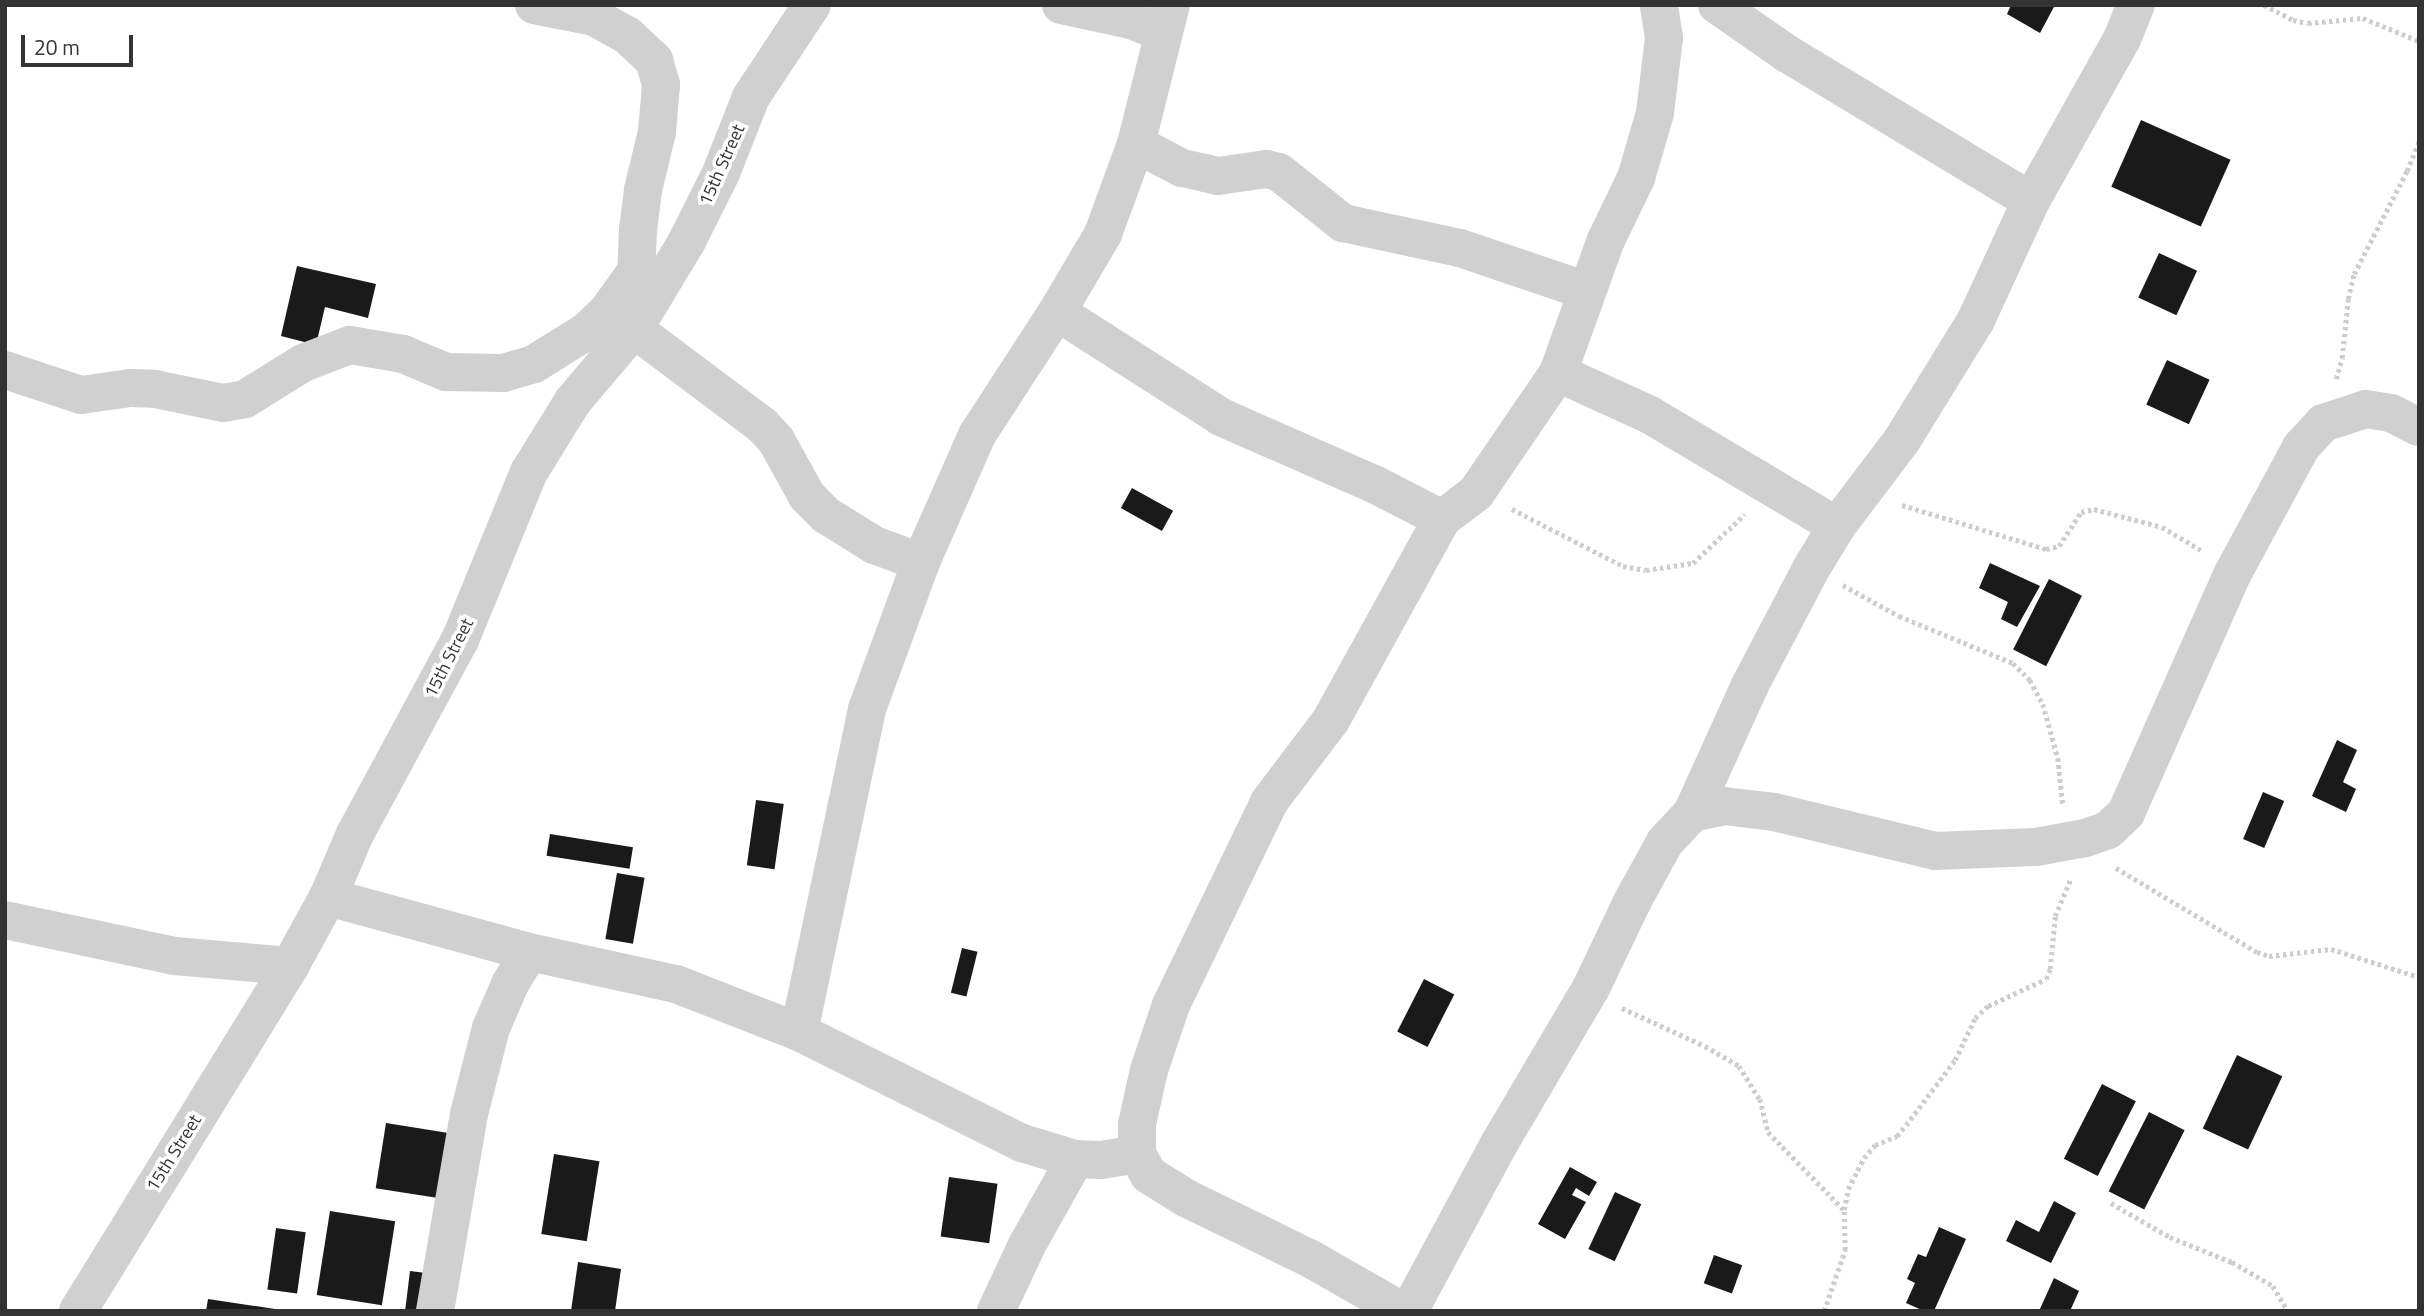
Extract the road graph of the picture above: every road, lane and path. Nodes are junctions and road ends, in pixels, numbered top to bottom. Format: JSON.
{"nodes":[{"id":1,"x":534,"y":5,"type":"edge"},
{"id":2,"x":812,"y":5,"type":"edge"},
{"id":3,"x":1061,"y":5,"type":"edge"},
{"id":4,"x":1659,"y":5,"type":"edge"},
{"id":5,"x":1717,"y":5,"type":"edge"},
{"id":6,"x":2136,"y":5,"type":"edge"},
{"id":7,"x":2264,"y":5,"type":"edge"},
{"id":8,"x":1168,"y":19,"type":"edge"},
{"id":9,"x":2419,"y":41,"type":"edge"},
{"id":10,"x":2419,"y":141,"type":"edge"},
{"id":11,"x":1136,"y":144,"type":"junction"},
{"id":12,"x":2031,"y":201,"type":"junction"},
{"id":13,"x":634,"y":274,"type":"junction"},
{"id":14,"x":1587,"y":291,"type":"junction"},
{"id":15,"x":1057,"y":312,"type":"junction"},
{"id":16,"x":634,"y":329,"type":"junction"},
{"id":17,"x":5,"y":370,"type":"edge"},
{"id":18,"x":1558,"y":373,"type":"junction"},
{"id":19,"x":2323,"y":423,"type":"junction"},
{"id":20,"x":2419,"y":427,"type":"edge"},
{"id":21,"x":1771,"y":486,"type":"junction"},
{"id":22,"x":1476,"y":493,"type":"junction"},
{"id":23,"x":1846,"y":513,"type":"junction"},
{"id":24,"x":1442,"y":519,"type":"junction"},
{"id":25,"x":920,"y":562,"type":"junction"},
{"id":26,"x":1812,"y":567,"type":"junction"},
{"id":27,"x":2233,"y":573,"type":"junction"},
{"id":28,"x":1692,"y":813,"type":"junction"},
{"id":29,"x":2078,"y":845,"type":"junction"},
{"id":30,"x":328,"y":897,"type":"junction"},
{"id":31,"x":5,"y":920,"type":"edge"},
{"id":32,"x":529,"y":952,"type":"junction"},
{"id":33,"x":290,"y":966,"type":"junction"},
{"id":34,"x":2419,"y":976,"type":"edge"},
{"id":35,"x":1591,"y":988,"type":"junction"},
{"id":36,"x":799,"y":1032,"type":"junction"},
{"id":37,"x":1137,"y":1154,"type":"junction"},
{"id":38,"x":1075,"y":1159,"type":"junction"},
{"id":39,"x":2111,"y":1203,"type":"dead end"},
{"id":40,"x":1844,"y":1210,"type":"junction"},
{"id":41,"x":78,"y":1311,"type":"edge"},
{"id":42,"x":435,"y":1311,"type":"edge"},
{"id":43,"x":996,"y":1311,"type":"edge"},
{"id":44,"x":1402,"y":1311,"type":"edge"},
{"id":45,"x":1409,"y":1311,"type":"edge"},
{"id":46,"x":1824,"y":1311,"type":"edge"},
{"id":47,"x":2288,"y":1311,"type":"edge"}],
"edges":[{"from":1,"to":13,"type":"street"},
{"from":2,"to":16,"type":"street","name":"15th Street"},
{"from":3,"to":8,"type":"street"},
{"from":4,"to":14,"type":"street"},
{"from":5,"to":12,"type":"street"},
{"from":6,"to":12,"type":"street"},
{"from":7,"to":9,"type":"path"},
{"from":8,"to":11,"type":"street"},
{"from":10,"to":19,"type":"path"},
{"from":11,"to":14,"type":"street"},
{"from":11,"to":15,"type":"street"},
{"from":12,"to":23,"type":"street"},
{"from":13,"to":16,"type":"street"},
{"from":13,"to":17,"type":"street"},
{"from":14,"to":18,"type":"street"},
{"from":15,"to":24,"type":"street"},
{"from":15,"to":25,"type":"street"},
{"from":16,"to":25,"type":"street"},
{"from":16,"to":30,"type":"street","name":"15th Street"},
{"from":18,"to":21,"type":"street"},
{"from":18,"to":22,"type":"street"},
{"from":19,"to":20,"type":"street"},
{"from":19,"to":27,"type":"street"},
{"from":21,"to":22,"type":"path"},
{"from":21,"to":23,"type":"street"},
{"from":22,"to":24,"type":"street"},
{"from":23,"to":26,"type":"street"},
{"from":23,"to":27,"type":"path"},
{"from":24,"to":37,"type":"street"},
{"from":25,"to":36,"type":"street"},
{"from":26,"to":28,"type":"street"},
{"from":26,"to":29,"type":"path"},
{"from":27,"to":29,"type":"street"},
{"from":28,"to":29,"type":"street"},
{"from":28,"to":35,"type":"street"},
{"from":29,"to":34,"type":"path"},
{"from":29,"to":40,"type":"path"},
{"from":30,"to":32,"type":"street"},
{"from":30,"to":33,"type":"street","name":"15th Street"},
{"from":31,"to":33,"type":"street"},
{"from":32,"to":36,"type":"street"},
{"from":32,"to":42,"type":"street"},
{"from":33,"to":41,"type":"street","name":"15th Street"},
{"from":35,"to":40,"type":"path"},
{"from":35,"to":45,"type":"street"},
{"from":36,"to":38,"type":"street"},
{"from":37,"to":38,"type":"street"},
{"from":37,"to":44,"type":"street"},
{"from":38,"to":43,"type":"street"},
{"from":39,"to":47,"type":"path"},
{"from":40,"to":46,"type":"path"}]}
